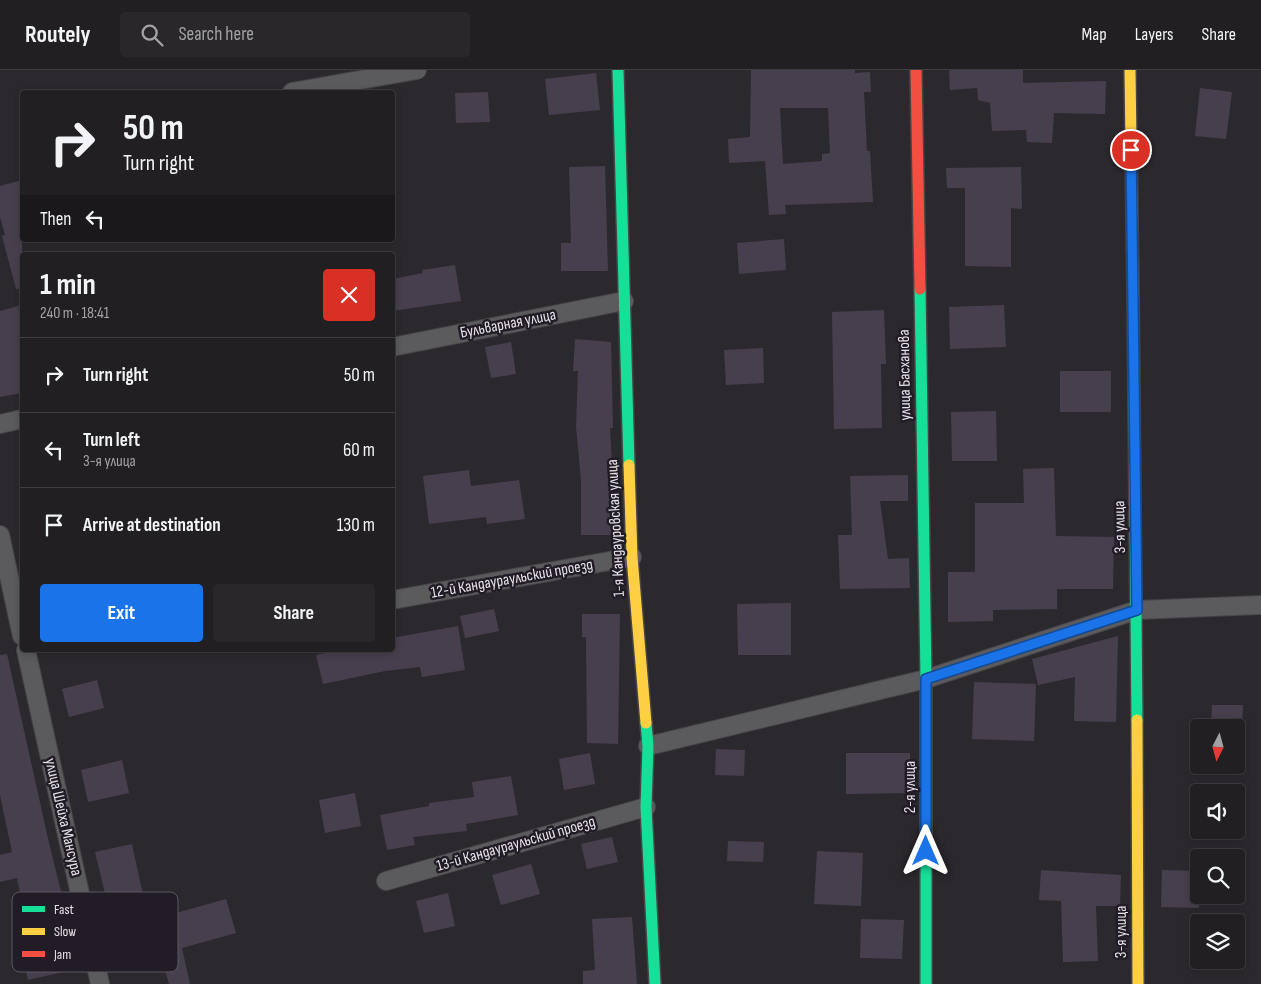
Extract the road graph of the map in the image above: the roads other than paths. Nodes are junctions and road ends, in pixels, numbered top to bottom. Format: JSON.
{"nodes":[{"id":1,"x":417,"y":70,"type":"edge"},
{"id":2,"x":618,"y":70,"type":"edge"},
{"id":3,"x":916,"y":70,"type":"edge"},
{"id":4,"x":1130,"y":70,"type":"edge"},
{"id":5,"x":303,"y":90,"type":"edge"},
{"id":6,"x":624,"y":301,"type":"junction"},
{"id":7,"x":395,"y":346,"type":"edge"},
{"id":8,"x":20,"y":419,"type":"edge"},
{"id":9,"x":0,"y":424,"type":"edge"},
{"id":10,"x":0,"y":535,"type":"edge"},
{"id":11,"x":632,"y":557,"type":"junction"},
{"id":12,"x":395,"y":599,"type":"edge"},
{"id":13,"x":1261,"y":605,"type":"edge"},
{"id":14,"x":1137,"y":610,"type":"junction"},
{"id":15,"x":20,"y":627,"type":"edge"},
{"id":16,"x":26,"y":652,"type":"edge"},
{"id":17,"x":926,"y":679,"type":"junction"},
{"id":18,"x":648,"y":746,"type":"junction"},
{"id":19,"x":646,"y":807,"type":"junction"},
{"id":20,"x":386,"y":881,"type":"dead end"},
{"id":21,"x":80,"y":892,"type":"edge"},
{"id":22,"x":655,"y":984,"type":"edge"},
{"id":23,"x":926,"y":984,"type":"edge"},
{"id":24,"x":1138,"y":984,"type":"edge"}],
"edges":[{"from":1,"to":5,"type":"street"},
{"from":2,"to":6,"type":"street","name":"1-я Кандауровская улица"},
{"from":3,"to":17,"type":"street","name":"улица Басханова"},
{"from":4,"to":14,"type":"street","name":"3-я улица"},
{"from":6,"to":7,"type":"street","name":"Бульварная улица"},
{"from":6,"to":11,"type":"street","name":"1-я Кандауровская улица"},
{"from":8,"to":9,"type":"street"},
{"from":10,"to":15,"type":"street"},
{"from":11,"to":12,"type":"street","name":"12-й Кандаураульский проезд"},
{"from":11,"to":18,"type":"street","name":"1-я Кандауровская улица"},
{"from":13,"to":14,"type":"street"},
{"from":14,"to":17,"type":"street"},
{"from":14,"to":24,"type":"street","name":"3-я улица"},
{"from":16,"to":21,"type":"street","name":"улица Шейха Мансура"},
{"from":17,"to":18,"type":"street"},
{"from":17,"to":23,"type":"street","name":"2-я улица"},
{"from":18,"to":19,"type":"street","name":"1-я Кандауровская улица"},
{"from":19,"to":20,"type":"street","name":"13-й Кандаураульский проезд"},
{"from":19,"to":22,"type":"street","name":"1-я Кандауровская улица"}]}
